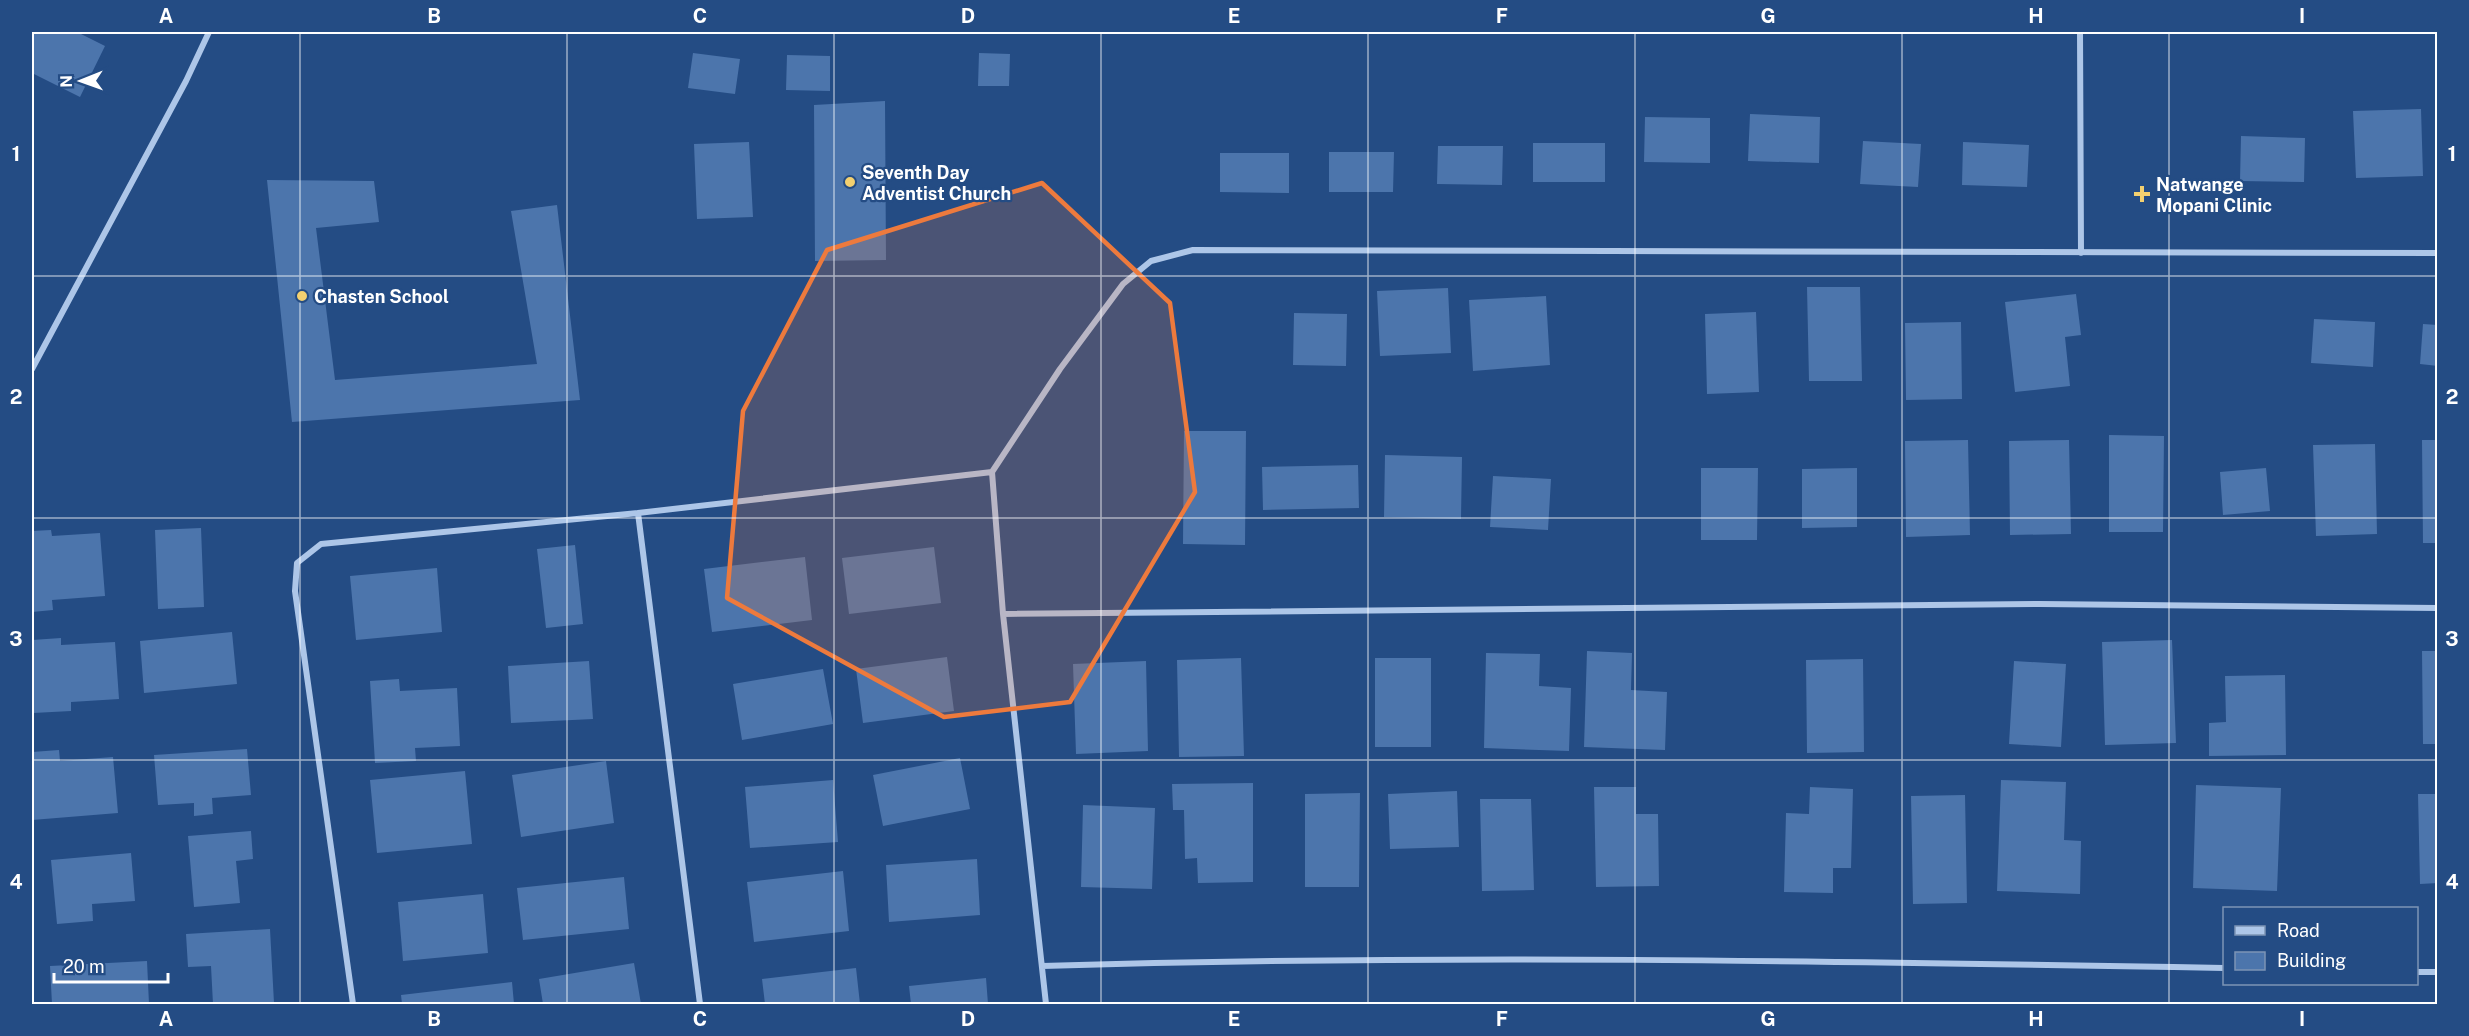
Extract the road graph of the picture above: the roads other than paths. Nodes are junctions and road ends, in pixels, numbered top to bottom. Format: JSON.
{"nodes":[{"id":1,"x":208,"y":32,"type":"edge"},
{"id":2,"x":2080,"y":32,"type":"edge"},
{"id":3,"x":2081,"y":253,"type":"junction"},
{"id":4,"x":2438,"y":253,"type":"edge"},
{"id":5,"x":32,"y":369,"type":"edge"},
{"id":6,"x":992,"y":472,"type":"junction"},
{"id":7,"x":638,"y":513,"type":"junction"},
{"id":8,"x":2438,"y":608,"type":"edge"},
{"id":9,"x":1004,"y":614,"type":"junction"},
{"id":10,"x":1042,"y":966,"type":"junction"},
{"id":11,"x":2223,"y":968,"type":"edge"},
{"id":12,"x":2418,"y":972,"type":"edge"},
{"id":13,"x":2438,"y":972,"type":"edge"},
{"id":14,"x":353,"y":1005,"type":"edge"},
{"id":15,"x":700,"y":1005,"type":"edge"},
{"id":16,"x":1046,"y":1005,"type":"edge"}],
"edges":[{"from":1,"to":5,"type":"street"},
{"from":2,"to":3,"type":"street"},
{"from":3,"to":4,"type":"street"},
{"from":3,"to":6,"type":"street"},
{"from":6,"to":7,"type":"street"},
{"from":6,"to":9,"type":"street"},
{"from":7,"to":14,"type":"street"},
{"from":7,"to":15,"type":"street"},
{"from":8,"to":9,"type":"street"},
{"from":9,"to":10,"type":"street"},
{"from":10,"to":11,"type":"street"},
{"from":10,"to":16,"type":"street"},
{"from":12,"to":13,"type":"street"}]}
